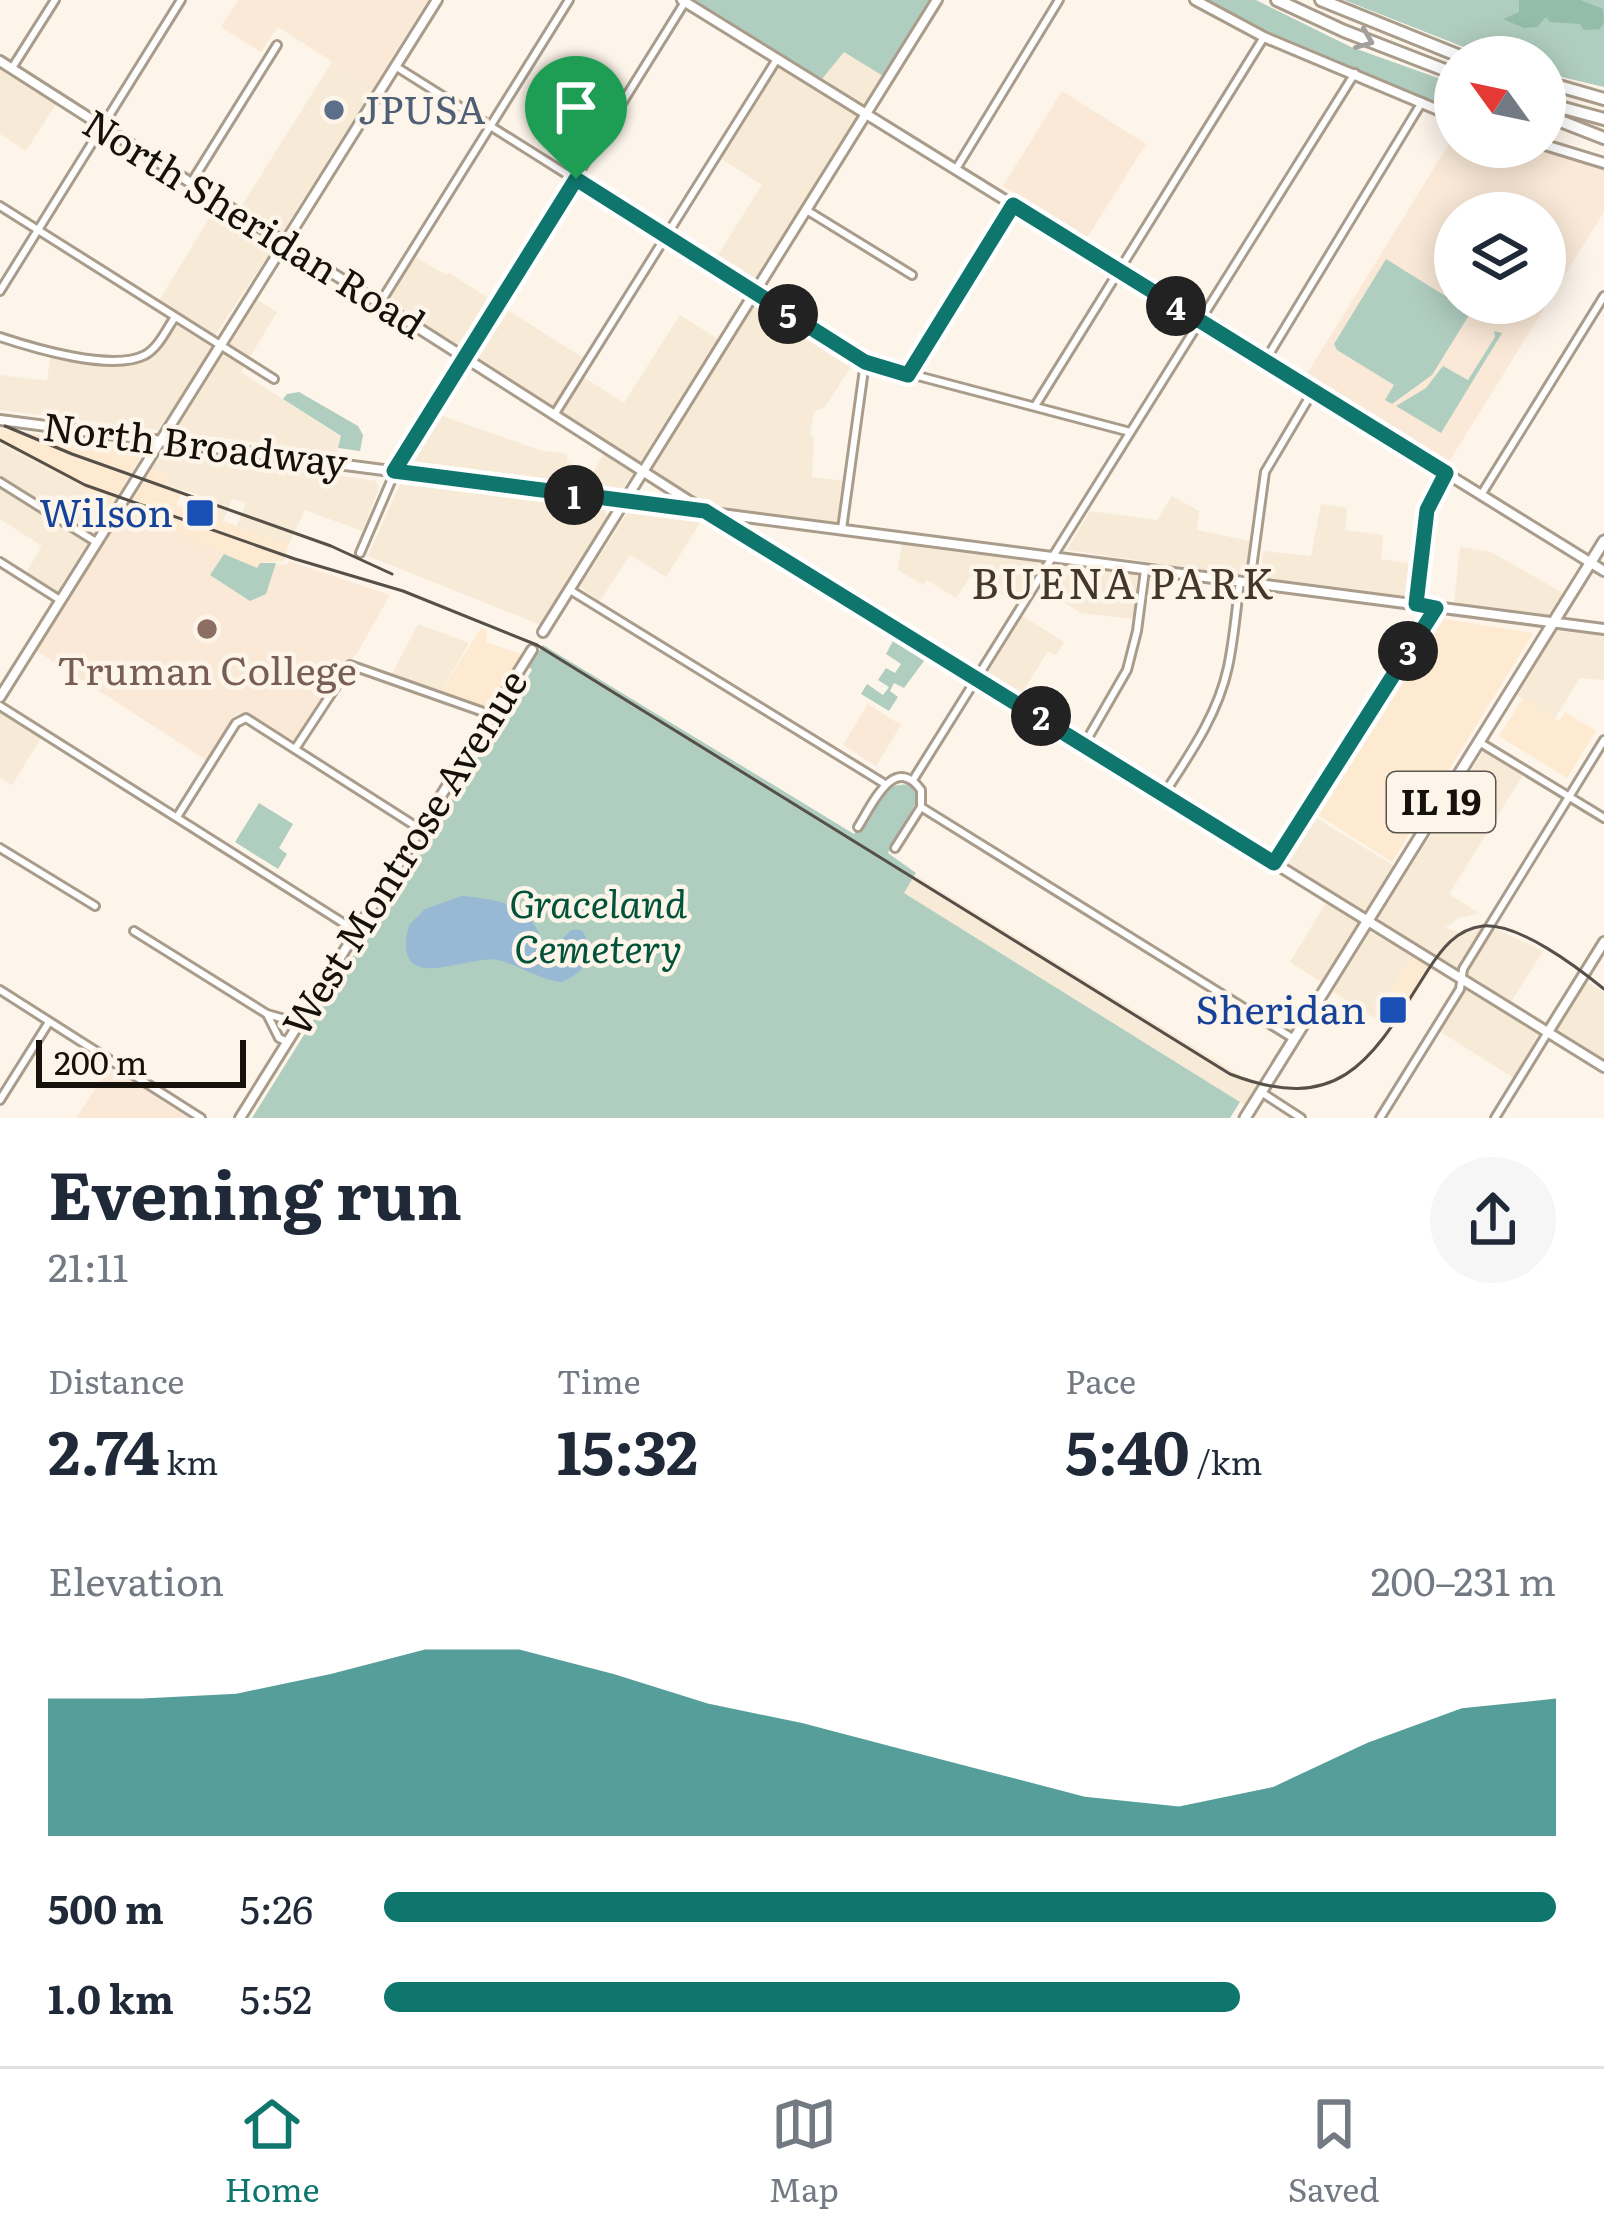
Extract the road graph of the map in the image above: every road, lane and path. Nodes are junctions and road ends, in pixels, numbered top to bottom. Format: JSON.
{"nodes":[{"id":1,"x":55,"y":0,"type":"edge"},
{"id":2,"x":181,"y":0,"type":"edge"},
{"id":3,"x":437,"y":0,"type":"edge"},
{"id":4,"x":568,"y":0,"type":"edge"},
{"id":5,"x":938,"y":0,"type":"edge"},
{"id":6,"x":1059,"y":0,"type":"edge"},
{"id":7,"x":1196,"y":0,"type":"edge"},
{"id":8,"x":1277,"y":0,"type":"edge"},
{"id":9,"x":1321,"y":0,"type":"edge"},
{"id":10,"x":684,"y":1,"type":"edge"},
{"id":11,"x":1264,"y":37,"type":"junction"},
{"id":12,"x":277,"y":45,"type":"dead end"},
{"id":13,"x":1434,"y":46,"type":"edge"},
{"id":14,"x":777,"y":59,"type":"junction"},
{"id":15,"x":0,"y":62,"type":"edge"},
{"id":16,"x":395,"y":66,"type":"junction"},
{"id":17,"x":1434,"y":66,"type":"edge"},
{"id":18,"x":12,"y":69,"type":"junction"},
{"id":19,"x":1355,"y":73,"type":"junction"},
{"id":20,"x":1566,"y":88,"type":"edge"},
{"id":21,"x":1604,"y":99,"type":"edge"},
{"id":22,"x":1422,"y":102,"type":"junction"},
{"id":23,"x":1434,"y":107,"type":"edge"},
{"id":24,"x":1566,"y":109,"type":"edge"},
{"id":25,"x":867,"y":115,"type":"junction"},
{"id":26,"x":1604,"y":119,"type":"edge"},
{"id":27,"x":1566,"y":123,"type":"edge"},
{"id":28,"x":491,"y":126,"type":"junction"},
{"id":29,"x":103,"y":127,"type":"junction"},
{"id":30,"x":1604,"y":138,"type":"edge"},
{"id":31,"x":1566,"y":151,"type":"edge"},
{"id":32,"x":1604,"y":163,"type":"edge"},
{"id":33,"x":956,"y":169,"type":"junction"},
{"id":34,"x":576,"y":179,"type":"junction"},
{"id":35,"x":191,"y":183,"type":"junction"},
{"id":36,"x":1013,"y":205,"type":"junction"},
{"id":37,"x":0,"y":206,"type":"edge"},
{"id":38,"x":808,"y":211,"type":"junction"},
{"id":39,"x":38,"y":230,"type":"junction"},
{"id":40,"x":665,"y":237,"type":"junction"},
{"id":41,"x":284,"y":243,"type":"junction"},
{"id":42,"x":1120,"y":271,"type":"junction"},
{"id":43,"x":912,"y":275,"type":"dead end"},
{"id":44,"x":0,"y":291,"type":"edge"},
{"id":45,"x":756,"y":294,"type":"junction"},
{"id":46,"x":1604,"y":296,"type":"edge"},
{"id":47,"x":380,"y":304,"type":"junction"},
{"id":48,"x":175,"y":317,"type":"junction"},
{"id":49,"x":1200,"y":321,"type":"junction"},
{"id":50,"x":0,"y":337,"type":"edge"},
{"id":51,"x":220,"y":345,"type":"junction"},
{"id":52,"x":464,"y":357,"type":"junction"},
{"id":53,"x":1265,"y":361,"type":"junction"},
{"id":54,"x":865,"y":362,"type":"junction"},
{"id":55,"x":908,"y":375,"type":"junction"},
{"id":56,"x":274,"y":379,"type":"dead end"},
{"id":57,"x":1313,"y":391,"type":"junction"},
{"id":58,"x":1035,"y":406,"type":"junction"},
{"id":59,"x":554,"y":415,"type":"junction"},
{"id":60,"x":0,"y":420,"type":"edge"},
{"id":61,"x":1130,"y":432,"type":"junction"},
{"id":62,"x":160,"y":440,"type":"junction"},
{"id":63,"x":394,"y":471,"type":"junction"},
{"id":64,"x":644,"y":472,"type":"junction"},
{"id":65,"x":1446,"y":473,"type":"junction"},
{"id":66,"x":0,"y":482,"type":"edge"},
{"id":67,"x":1481,"y":495,"type":"junction"},
{"id":68,"x":626,"y":502,"type":"junction"},
{"id":69,"x":705,"y":511,"type":"junction"},
{"id":70,"x":842,"y":529,"type":"junction"},
{"id":71,"x":1604,"y":541,"type":"edge"},
{"id":72,"x":97,"y":542,"type":"junction"},
{"id":73,"x":360,"y":553,"type":"dead end"},
{"id":74,"x":1052,"y":559,"type":"junction"},
{"id":75,"x":0,"y":562,"type":"edge"},
{"id":76,"x":1590,"y":563,"type":"junction"},
{"id":77,"x":1145,"y":570,"type":"junction"},
{"id":78,"x":1604,"y":571,"type":"edge"},
{"id":79,"x":1245,"y":582,"type":"junction"},
{"id":80,"x":570,"y":590,"type":"junction"},
{"id":81,"x":60,"y":600,"type":"junction"},
{"id":82,"x":1416,"y":604,"type":"junction"},
{"id":83,"x":1436,"y":608,"type":"junction"},
{"id":84,"x":1552,"y":623,"type":"junction"},
{"id":85,"x":1604,"y":629,"type":"edge"},
{"id":86,"x":543,"y":632,"type":"dead end"},
{"id":87,"x":532,"y":650,"type":"dead end"},
{"id":88,"x":977,"y":677,"type":"junction"},
{"id":89,"x":0,"y":701,"type":"edge"},
{"id":90,"x":492,"y":715,"type":"junction"},
{"id":91,"x":1604,"y":740,"type":"edge"},
{"id":92,"x":1479,"y":742,"type":"junction"},
{"id":93,"x":1085,"y":743,"type":"junction"},
{"id":94,"x":296,"y":749,"type":"junction"},
{"id":95,"x":914,"y":781,"type":"junction"},
{"id":96,"x":885,"y":784,"type":"junction"},
{"id":97,"x":1164,"y":794,"type":"junction"},
{"id":98,"x":1569,"y":797,"type":"junction"},
{"id":99,"x":921,"y":807,"type":"junction"},
{"id":100,"x":177,"y":817,"type":"junction"},
{"id":101,"x":1604,"y":818,"type":"edge"},
{"id":102,"x":858,"y":826,"type":"dead end"},
{"id":103,"x":420,"y":829,"type":"junction"},
{"id":104,"x":0,"y":848,"type":"edge"},
{"id":105,"x":895,"y":848,"type":"dead end"},
{"id":106,"x":1274,"y":863,"type":"junction"},
{"id":107,"x":95,"y":906,"type":"dead end"},
{"id":108,"x":1367,"y":921,"type":"junction"},
{"id":109,"x":134,"y":931,"type":"dead end"},
{"id":110,"x":356,"y":932,"type":"junction"},
{"id":111,"x":1604,"y":942,"type":"edge"},
{"id":112,"x":1461,"y":979,"type":"junction"},
{"id":113,"x":0,"y":990,"type":"edge"},
{"id":114,"x":266,"y":1014,"type":"junction"},
{"id":115,"x":49,"y":1022,"type":"junction"},
{"id":116,"x":299,"y":1023,"type":"junction"},
{"id":117,"x":1548,"y":1032,"type":"junction"},
{"id":118,"x":1294,"y":1039,"type":"junction"},
{"id":119,"x":287,"y":1042,"type":"junction"},
{"id":120,"x":1604,"y":1066,"type":"edge"},
{"id":121,"x":1261,"y":1092,"type":"junction"},
{"id":122,"x":0,"y":1100,"type":"edge"},
{"id":123,"x":201,"y":1118,"type":"edge"},
{"id":124,"x":239,"y":1118,"type":"edge"},
{"id":125,"x":1245,"y":1118,"type":"edge"},
{"id":126,"x":1301,"y":1118,"type":"edge"},
{"id":127,"x":1380,"y":1118,"type":"edge"},
{"id":128,"x":1495,"y":1118,"type":"edge"}],
"edges":[{"from":1,"to":18,"type":"street"},
{"from":2,"to":29,"type":"street"},
{"from":3,"to":16,"type":"main road"},
{"from":4,"to":28,"type":"street"},
{"from":5,"to":25,"type":"main road","name":"West Montrose Avenue"},
{"from":6,"to":33,"type":"street"},
{"from":7,"to":11,"type":"main road"},
{"from":8,"to":17,"type":"highway","one_way":true},
{"from":9,"to":13,"type":"highway"},
{"from":10,"to":14,"type":"main road"},
{"from":10,"to":34,"type":"street"},
{"from":11,"to":19,"type":"main road"},
{"from":11,"to":42,"type":"street"},
{"from":12,"to":35,"type":"street"},
{"from":14,"to":25,"type":"main road"},
{"from":14,"to":40,"type":"street"},
{"from":15,"to":18,"type":"main road","name":"North Sheridan Road"},
{"from":16,"to":28,"type":"street"},
{"from":16,"to":41,"type":"main road"},
{"from":18,"to":29,"type":"main road","name":"North Sheridan Road"},
{"from":19,"to":22,"type":"main road"},
{"from":19,"to":49,"type":"street"},
{"from":20,"to":21,"type":"highway"},
{"from":22,"to":23,"type":"main road"},
{"from":22,"to":53,"type":"street"},
{"from":24,"to":26,"type":"highway"},
{"from":25,"to":33,"type":"main road"},
{"from":25,"to":38,"type":"main road","name":"West Montrose Avenue"},
{"from":27,"to":30,"type":"highway"},
{"from":28,"to":34,"type":"street"},
{"from":28,"to":47,"type":"street"},
{"from":29,"to":35,"type":"main road","name":"North Sheridan Road"},
{"from":29,"to":39,"type":"street"},
{"from":31,"to":32,"type":"main road"},
{"from":33,"to":36,"type":"main road"},
{"from":34,"to":40,"type":"street"},
{"from":34,"to":52,"type":"street"},
{"from":35,"to":41,"type":"main road","name":"North Sheridan Road"},
{"from":36,"to":42,"type":"main road"},
{"from":36,"to":55,"type":"street"},
{"from":37,"to":39,"type":"street"},
{"from":38,"to":43,"type":"street"},
{"from":38,"to":45,"type":"main road","name":"West Montrose Avenue"},
{"from":39,"to":44,"type":"street"},
{"from":39,"to":48,"type":"street"},
{"from":40,"to":45,"type":"street"},
{"from":40,"to":59,"type":"street"},
{"from":41,"to":47,"type":"main road","name":"North Sheridan Road"},
{"from":41,"to":51,"type":"main road"},
{"from":42,"to":49,"type":"main road"},
{"from":42,"to":58,"type":"street"},
{"from":45,"to":54,"type":"street"},
{"from":45,"to":64,"type":"main road","name":"West Montrose Avenue"},
{"from":46,"to":67,"type":"street"},
{"from":47,"to":52,"type":"main road","name":"North Sheridan Road"},
{"from":48,"to":50,"type":"street"},
{"from":48,"to":51,"type":"street"},
{"from":49,"to":53,"type":"main road"},
{"from":49,"to":61,"type":"street"},
{"from":51,"to":56,"type":"street"},
{"from":51,"to":62,"type":"main road"},
{"from":52,"to":59,"type":"main road","name":"North Sheridan Road"},
{"from":52,"to":63,"type":"street"},
{"from":53,"to":57,"type":"main road"},
{"from":54,"to":55,"type":"street"},
{"from":54,"to":70,"type":"street"},
{"from":55,"to":58,"type":"street"},
{"from":57,"to":65,"type":"main road"},
{"from":57,"to":79,"type":"street"},
{"from":58,"to":61,"type":"street"},
{"from":59,"to":64,"type":"main road","name":"North Sheridan Road"},
{"from":60,"to":62,"type":"main road","name":"North Broadway"},
{"from":61,"to":74,"type":"street"},
{"from":62,"to":63,"type":"main road","name":"North Broadway"},
{"from":62,"to":72,"type":"main road"},
{"from":63,"to":68,"type":"main road","name":"North Broadway"},
{"from":63,"to":73,"type":"street"},
{"from":64,"to":68,"type":"main road","name":"West Montrose Avenue"},
{"from":64,"to":69,"type":"main road","name":"North Sheridan Road"},
{"from":65,"to":67,"type":"main road"},
{"from":65,"to":82,"type":"street"},
{"from":66,"to":72,"type":"street"},
{"from":67,"to":76,"type":"main road"},
{"from":68,"to":69,"type":"main road","name":"North Broadway"},
{"from":68,"to":80,"type":"main road","name":"West Montrose Avenue"},
{"from":69,"to":70,"type":"main road","name":"North Broadway"},
{"from":69,"to":88,"type":"main road","name":"North Sheridan Road"},
{"from":70,"to":74,"type":"main road","name":"North Broadway"},
{"from":71,"to":76,"type":"main road","number":"IL 19"},
{"from":72,"to":81,"type":"main road"},
{"from":74,"to":77,"type":"main road","name":"North Broadway"},
{"from":74,"to":88,"type":"street"},
{"from":75,"to":81,"type":"street"},
{"from":76,"to":78,"type":"main road"},
{"from":76,"to":84,"type":"main road","number":"IL 19"},
{"from":77,"to":79,"type":"main road","name":"North Broadway"},
{"from":77,"to":93,"type":"street"},
{"from":79,"to":82,"type":"main road","name":"North Broadway"},
{"from":79,"to":97,"type":"street"},
{"from":80,"to":86,"type":"main road","name":"West Montrose Avenue"},
{"from":80,"to":96,"type":"street"},
{"from":81,"to":89,"type":"main road"},
{"from":82,"to":83,"type":"main road","name":"North Broadway"},
{"from":83,"to":84,"type":"main road","name":"North Broadway"},
{"from":83,"to":106,"type":"street"},
{"from":84,"to":85,"type":"main road","name":"North Broadway"},
{"from":84,"to":92,"type":"main road","number":"IL 19"},
{"from":87,"to":90,"type":"main road","name":"West Montrose Avenue"},
{"from":88,"to":93,"type":"main road","name":"North Sheridan Road"},
{"from":88,"to":95,"type":"street"},
{"from":89,"to":100,"type":"street"},
{"from":90,"to":94,"type":"street"},
{"from":90,"to":103,"type":"main road","name":"West Montrose Avenue"},
{"from":91,"to":98,"type":"street"},
{"from":92,"to":98,"type":"street"},
{"from":92,"to":108,"type":"main road","number":"IL 19"},
{"from":93,"to":97,"type":"main road","name":"North Sheridan Road"},
{"from":94,"to":100,"type":"street"},
{"from":94,"to":103,"type":"street"},
{"from":95,"to":96,"type":"street"},
{"from":95,"to":99,"type":"street"},
{"from":96,"to":102,"type":"street"},
{"from":97,"to":106,"type":"main road","name":"North Sheridan Road"},
{"from":98,"to":101,"type":"street"},
{"from":98,"to":112,"type":"street"},
{"from":99,"to":105,"type":"street"},
{"from":99,"to":118,"type":"street"},
{"from":100,"to":110,"type":"street"},
{"from":103,"to":110,"type":"main road","name":"West Montrose Avenue"},
{"from":104,"to":107,"type":"street"},
{"from":106,"to":108,"type":"main road","name":"North Sheridan Road"},
{"from":108,"to":112,"type":"main road","name":"North Sheridan Road"},
{"from":108,"to":118,"type":"main road","number":"IL 19"},
{"from":109,"to":114,"type":"street"},
{"from":110,"to":116,"type":"main road","name":"West Montrose Avenue"},
{"from":111,"to":117,"type":"main road"},
{"from":112,"to":117,"type":"main road","name":"North Sheridan Road"},
{"from":112,"to":127,"type":"street"},
{"from":113,"to":115,"type":"street"},
{"from":114,"to":116,"type":"street"},
{"from":114,"to":119,"type":"street"},
{"from":115,"to":122,"type":"street"},
{"from":115,"to":123,"type":"street"},
{"from":116,"to":119,"type":"main road","name":"West Montrose Avenue"},
{"from":117,"to":120,"type":"main road","name":"North Sheridan Road"},
{"from":117,"to":128,"type":"street"},
{"from":118,"to":121,"type":"main road","number":"IL 19"},
{"from":119,"to":124,"type":"main road","name":"West Montrose Avenue"},
{"from":121,"to":125,"type":"main road","number":"IL 19"},
{"from":121,"to":126,"type":"street"}]}
